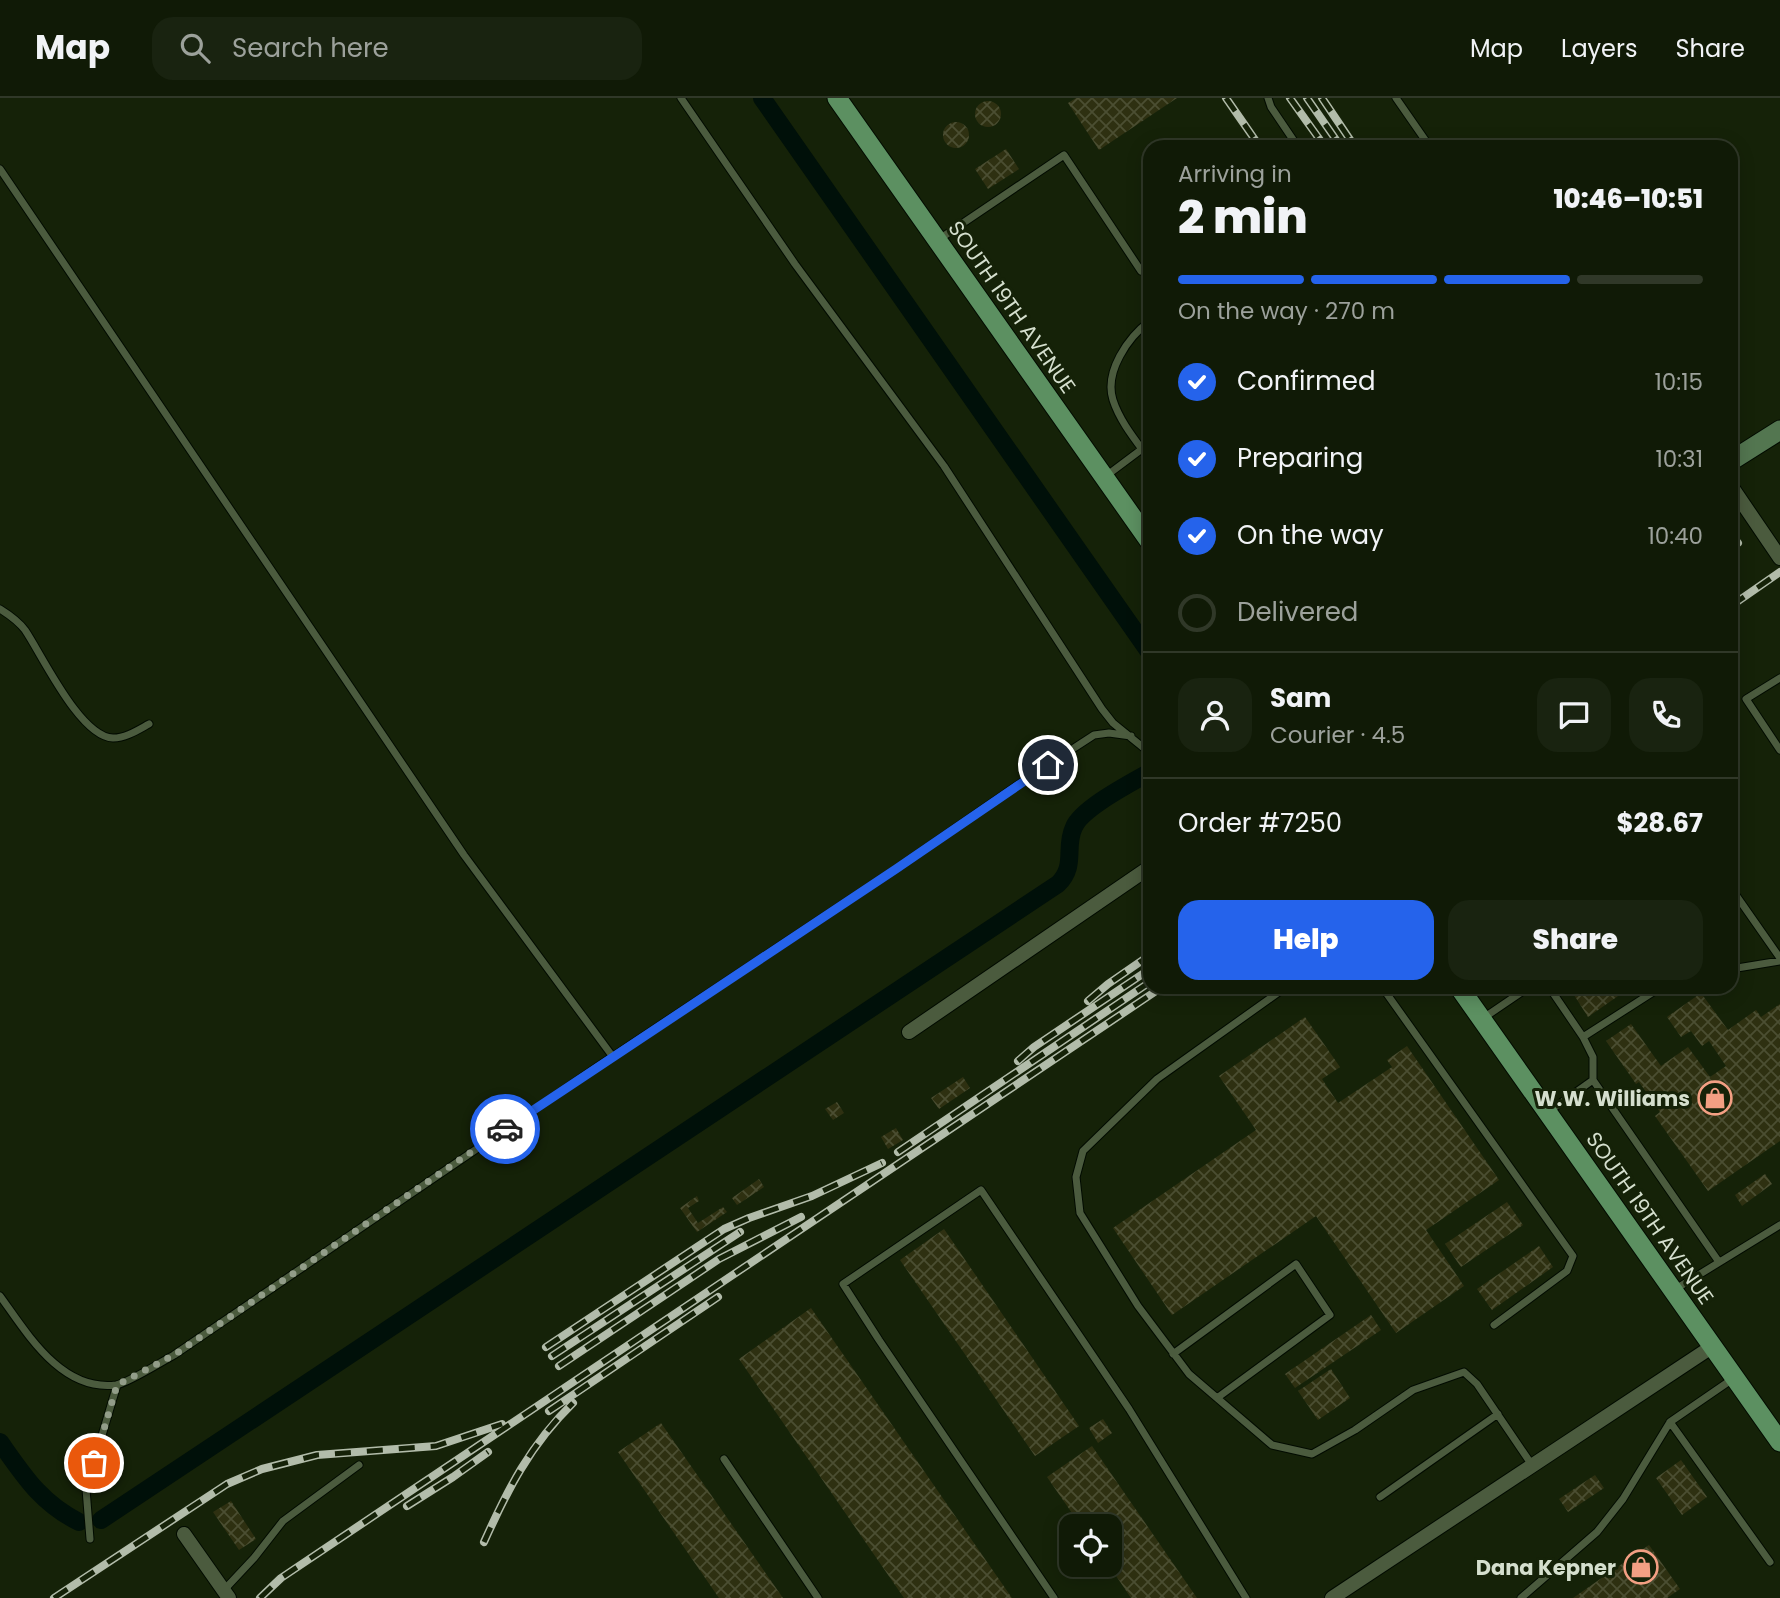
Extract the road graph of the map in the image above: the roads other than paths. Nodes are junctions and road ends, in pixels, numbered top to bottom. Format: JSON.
{"nodes":[{"id":1,"x":681,"y":98,"type":"edge"},
{"id":2,"x":837,"y":98,"type":"edge"},
{"id":3,"x":1268,"y":98,"type":"edge"},
{"id":4,"x":1396,"y":98,"type":"edge"},
{"id":5,"x":1293,"y":140,"type":"edge"},
{"id":6,"x":1425,"y":140,"type":"edge"},
{"id":7,"x":0,"y":169,"type":"edge"},
{"id":8,"x":3,"y":180,"type":"edge"},
{"id":9,"x":937,"y":240,"type":"junction"},
{"id":10,"x":1141,"y":271,"type":"dead end"},
{"id":11,"x":1143,"y":326,"type":"edge"},
{"id":12,"x":1780,"y":430,"type":"edge"},
{"id":13,"x":1142,"y":449,"type":"joint"},
{"id":14,"x":1738,"y":457,"type":"edge"},
{"id":15,"x":1104,"y":477,"type":"junction"},
{"id":16,"x":1738,"y":495,"type":"edge"},
{"id":17,"x":1143,"y":532,"type":"edge"},
{"id":18,"x":1780,"y":558,"type":"edge"},
{"id":19,"x":0,"y":609,"type":"edge"},
{"id":20,"x":1780,"y":678,"type":"edge"},
{"id":21,"x":149,"y":724,"type":"dead end"},
{"id":22,"x":1131,"y":736,"type":"junction"},
{"id":23,"x":1143,"y":747,"type":"edge"},
{"id":24,"x":1780,"y":750,"type":"edge"},
{"id":25,"x":1143,"y":872,"type":"edge"},
{"id":26,"x":1738,"y":898,"type":"edge"},
{"id":27,"x":1780,"y":959,"type":"edge"},
{"id":28,"x":1738,"y":968,"type":"edge"},
{"id":29,"x":1276,"y":994,"type":"edge"},
{"id":30,"x":1387,"y":994,"type":"edge"},
{"id":31,"x":1464,"y":994,"type":"edge"},
{"id":32,"x":1519,"y":994,"type":"edge"},
{"id":33,"x":1554,"y":994,"type":"edge"},
{"id":34,"x":1650,"y":994,"type":"edge"},
{"id":35,"x":1482,"y":1019,"type":"junction"},
{"id":36,"x":909,"y":1032,"type":"dead end"},
{"id":37,"x":1583,"y":1037,"type":"junction"},
{"id":38,"x":613,"y":1057,"type":"junction"},
{"id":39,"x":1593,"y":1080,"type":"junction"},
{"id":40,"x":1548,"y":1112,"type":"junction"},
{"id":41,"x":1780,"y":1225,"type":"edge"},
{"id":42,"x":1719,"y":1262,"type":"junction"},
{"id":43,"x":1673,"y":1290,"type":"junction"},
{"id":44,"x":0,"y":1296,"type":"edge"},
{"id":45,"x":1494,"y":1325,"type":"dead end"},
{"id":46,"x":1713,"y":1346,"type":"junction"},
{"id":47,"x":1173,"y":1354,"type":"junction"},
{"id":48,"x":1735,"y":1377,"type":"junction"},
{"id":49,"x":117,"y":1385,"type":"junction"},
{"id":50,"x":1217,"y":1398,"type":"junction"},
{"id":51,"x":1498,"y":1414,"type":"junction"},
{"id":52,"x":1670,"y":1422,"type":"junction"},
{"id":53,"x":1777,"y":1430,"type":"edge"},
{"id":54,"x":724,"y":1459,"type":"dead end"},
{"id":55,"x":359,"y":1465,"type":"dead end"},
{"id":56,"x":1532,"y":1465,"type":"junction"},
{"id":57,"x":1380,"y":1497,"type":"dead end"},
{"id":58,"x":184,"y":1534,"type":"dead end"},
{"id":59,"x":90,"y":1539,"type":"dead end"},
{"id":60,"x":1770,"y":1562,"type":"dead end"},
{"id":61,"x":226,"y":1594,"type":"edge"},
{"id":62,"x":818,"y":1598,"type":"edge"},
{"id":63,"x":1054,"y":1598,"type":"edge"},
{"id":64,"x":1246,"y":1598,"type":"edge"},
{"id":65,"x":1332,"y":1598,"type":"edge"},
{"id":66,"x":1521,"y":1598,"type":"edge"}],
"edges":[{"from":1,"to":22,"type":"lane"},
{"from":2,"to":9,"type":"main road","name":"SOUTH 19TH AVENUE"},
{"from":3,"to":5,"type":"lane"},
{"from":4,"to":6,"type":"lane"},
{"from":7,"to":8,"type":"lane"},
{"from":8,"to":38,"type":"lane"},
{"from":9,"to":10,"type":"lane"},
{"from":9,"to":15,"type":"main road","name":"SOUTH 19TH AVENUE"},
{"from":11,"to":13,"type":"lane"},
{"from":12,"to":14,"type":"main road"},
{"from":13,"to":15,"type":"lane"},
{"from":15,"to":17,"type":"main road","name":"SOUTH 19TH AVENUE"},
{"from":16,"to":18,"type":"street"},
{"from":19,"to":21,"type":"lane"},
{"from":20,"to":24,"type":"lane"},
{"from":22,"to":23,"type":"lane"},
{"from":22,"to":38,"type":"lane"},
{"from":25,"to":36,"type":"street"},
{"from":26,"to":27,"type":"lane"},
{"from":27,"to":28,"type":"lane"},
{"from":29,"to":47,"type":"lane"},
{"from":30,"to":45,"type":"lane"},
{"from":31,"to":35,"type":"main road","name":"SOUTH 19TH AVENUE"},
{"from":32,"to":35,"type":"lane"},
{"from":33,"to":37,"type":"lane"},
{"from":34,"to":37,"type":"lane"},
{"from":35,"to":40,"type":"main road","name":"SOUTH 19TH AVENUE"},
{"from":37,"to":39,"type":"lane"},
{"from":38,"to":49,"type":"lane"},
{"from":39,"to":40,"type":"lane"},
{"from":39,"to":42,"type":"lane"},
{"from":40,"to":43,"type":"main road","name":"SOUTH 19TH AVENUE"},
{"from":41,"to":42,"type":"lane"},
{"from":42,"to":43,"type":"lane"},
{"from":43,"to":46,"type":"main road","name":"SOUTH 19TH AVENUE"},
{"from":44,"to":49,"type":"lane"},
{"from":46,"to":48,"type":"main road","name":"SOUTH 19TH AVENUE"},
{"from":46,"to":56,"type":"street"},
{"from":47,"to":50,"type":"lane"},
{"from":47,"to":50,"type":"lane"},
{"from":48,"to":52,"type":"lane"},
{"from":48,"to":53,"type":"main road","name":"SOUTH 19TH AVENUE"},
{"from":49,"to":59,"type":"lane"},
{"from":50,"to":51,"type":"lane"},
{"from":51,"to":56,"type":"lane"},
{"from":51,"to":57,"type":"lane"},
{"from":52,"to":60,"type":"lane"},
{"from":52,"to":66,"type":"lane"},
{"from":54,"to":62,"type":"lane"},
{"from":55,"to":61,"type":"lane"},
{"from":56,"to":65,"type":"street"},
{"from":58,"to":61,"type":"street"},
{"from":63,"to":64,"type":"lane"}]}
